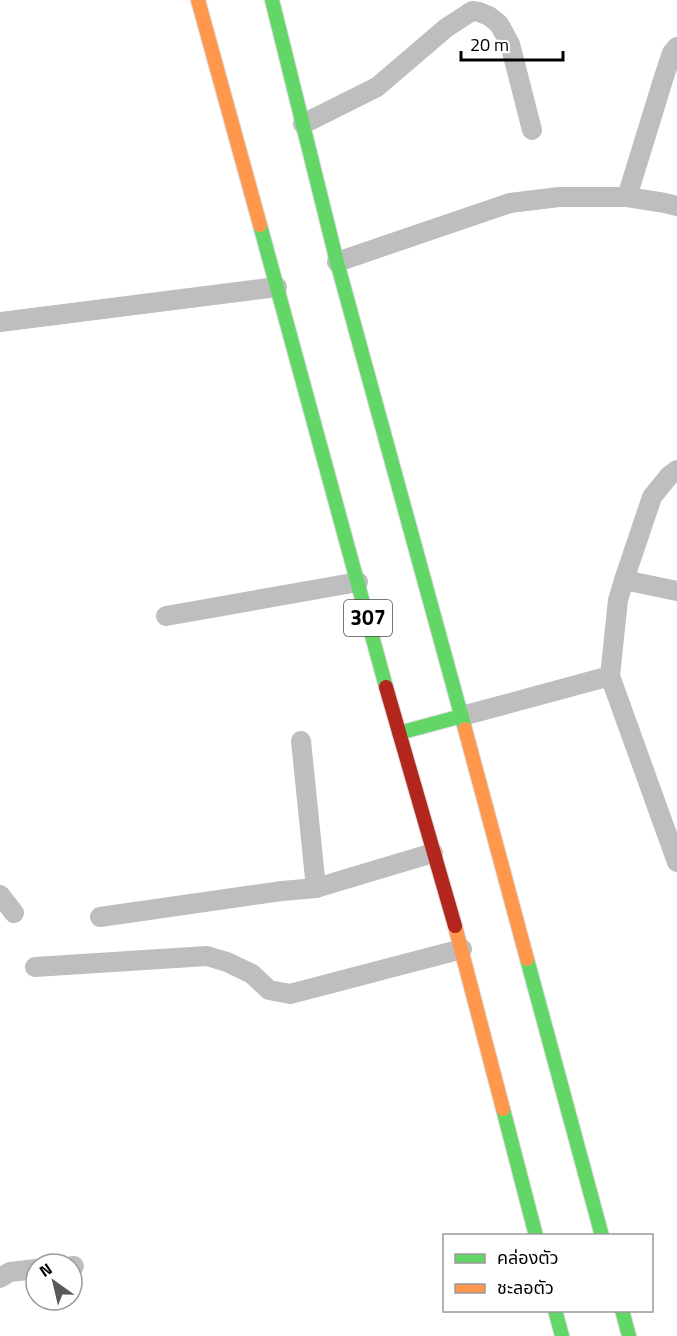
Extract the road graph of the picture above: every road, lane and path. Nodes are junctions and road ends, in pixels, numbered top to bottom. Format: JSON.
{"nodes":[{"id":1,"x":198,"y":0,"type":"edge"},
{"id":2,"x":272,"y":0,"type":"edge"},
{"id":3,"x":677,"y":47,"type":"edge"},
{"id":4,"x":303,"y":124,"type":"junction"},
{"id":5,"x":532,"y":130,"type":"dead end"},
{"id":6,"x":627,"y":197,"type":"junction"},
{"id":7,"x":677,"y":206,"type":"edge"},
{"id":8,"x":337,"y":262,"type":"junction"},
{"id":9,"x":278,"y":287,"type":"junction"},
{"id":10,"x":0,"y":322,"type":"edge"},
{"id":11,"x":677,"y":470,"type":"edge"},
{"id":12,"x":624,"y":580,"type":"junction"},
{"id":13,"x":358,"y":582,"type":"junction"},
{"id":14,"x":677,"y":591,"type":"edge"},
{"id":15,"x":166,"y":616,"type":"dead end"},
{"id":16,"x":610,"y":676,"type":"junction"},
{"id":17,"x":462,"y":716,"type":"junction"},
{"id":18,"x":399,"y":734,"type":"junction"},
{"id":19,"x":301,"y":741,"type":"dead end"},
{"id":20,"x":433,"y":853,"type":"junction"},
{"id":21,"x":677,"y":862,"type":"edge"},
{"id":22,"x":316,"y":888,"type":"junction"},
{"id":23,"x":0,"y":895,"type":"edge"},
{"id":24,"x":14,"y":914,"type":"dead end"},
{"id":25,"x":100,"y":917,"type":"dead end"},
{"id":26,"x":462,"y":949,"type":"junction"},
{"id":27,"x":35,"y":967,"type":"dead end"},
{"id":28,"x":535,"y":1234,"type":"edge"},
{"id":29,"x":601,"y":1234,"type":"edge"},
{"id":30,"x":24,"y":1270,"type":"edge"},
{"id":31,"x":0,"y":1278,"type":"edge"},
{"id":32,"x":555,"y":1312,"type":"edge"},
{"id":33,"x":622,"y":1312,"type":"edge"},
{"id":34,"x":562,"y":1336,"type":"edge"},
{"id":35,"x":629,"y":1336,"type":"edge"}],
"edges":[{"from":1,"to":9,"type":"main road","number":"307"},
{"from":2,"to":4,"type":"main road"},
{"from":3,"to":6,"type":"lane"},
{"from":4,"to":5,"type":"lane"},
{"from":4,"to":8,"type":"main road"},
{"from":6,"to":7,"type":"lane"},
{"from":6,"to":8,"type":"lane"},
{"from":8,"to":17,"type":"main road"},
{"from":9,"to":10,"type":"lane"},
{"from":9,"to":13,"type":"main road","number":"307"},
{"from":11,"to":12,"type":"lane"},
{"from":12,"to":14,"type":"lane"},
{"from":12,"to":16,"type":"lane"},
{"from":13,"to":15,"type":"lane"},
{"from":13,"to":18,"type":"main road","number":"307"},
{"from":16,"to":17,"type":"lane"},
{"from":16,"to":21,"type":"lane"},
{"from":17,"to":18,"type":"main road"},
{"from":17,"to":29,"type":"main road"},
{"from":18,"to":20,"type":"main road","number":"307"},
{"from":19,"to":22,"type":"lane"},
{"from":20,"to":22,"type":"lane"},
{"from":20,"to":26,"type":"main road","number":"307"},
{"from":22,"to":25,"type":"lane"},
{"from":23,"to":24,"type":"lane"},
{"from":26,"to":27,"type":"lane"},
{"from":26,"to":28,"type":"main road","number":"307"},
{"from":30,"to":31,"type":"lane"},
{"from":32,"to":34,"type":"main road"},
{"from":33,"to":35,"type":"main road"}]}
